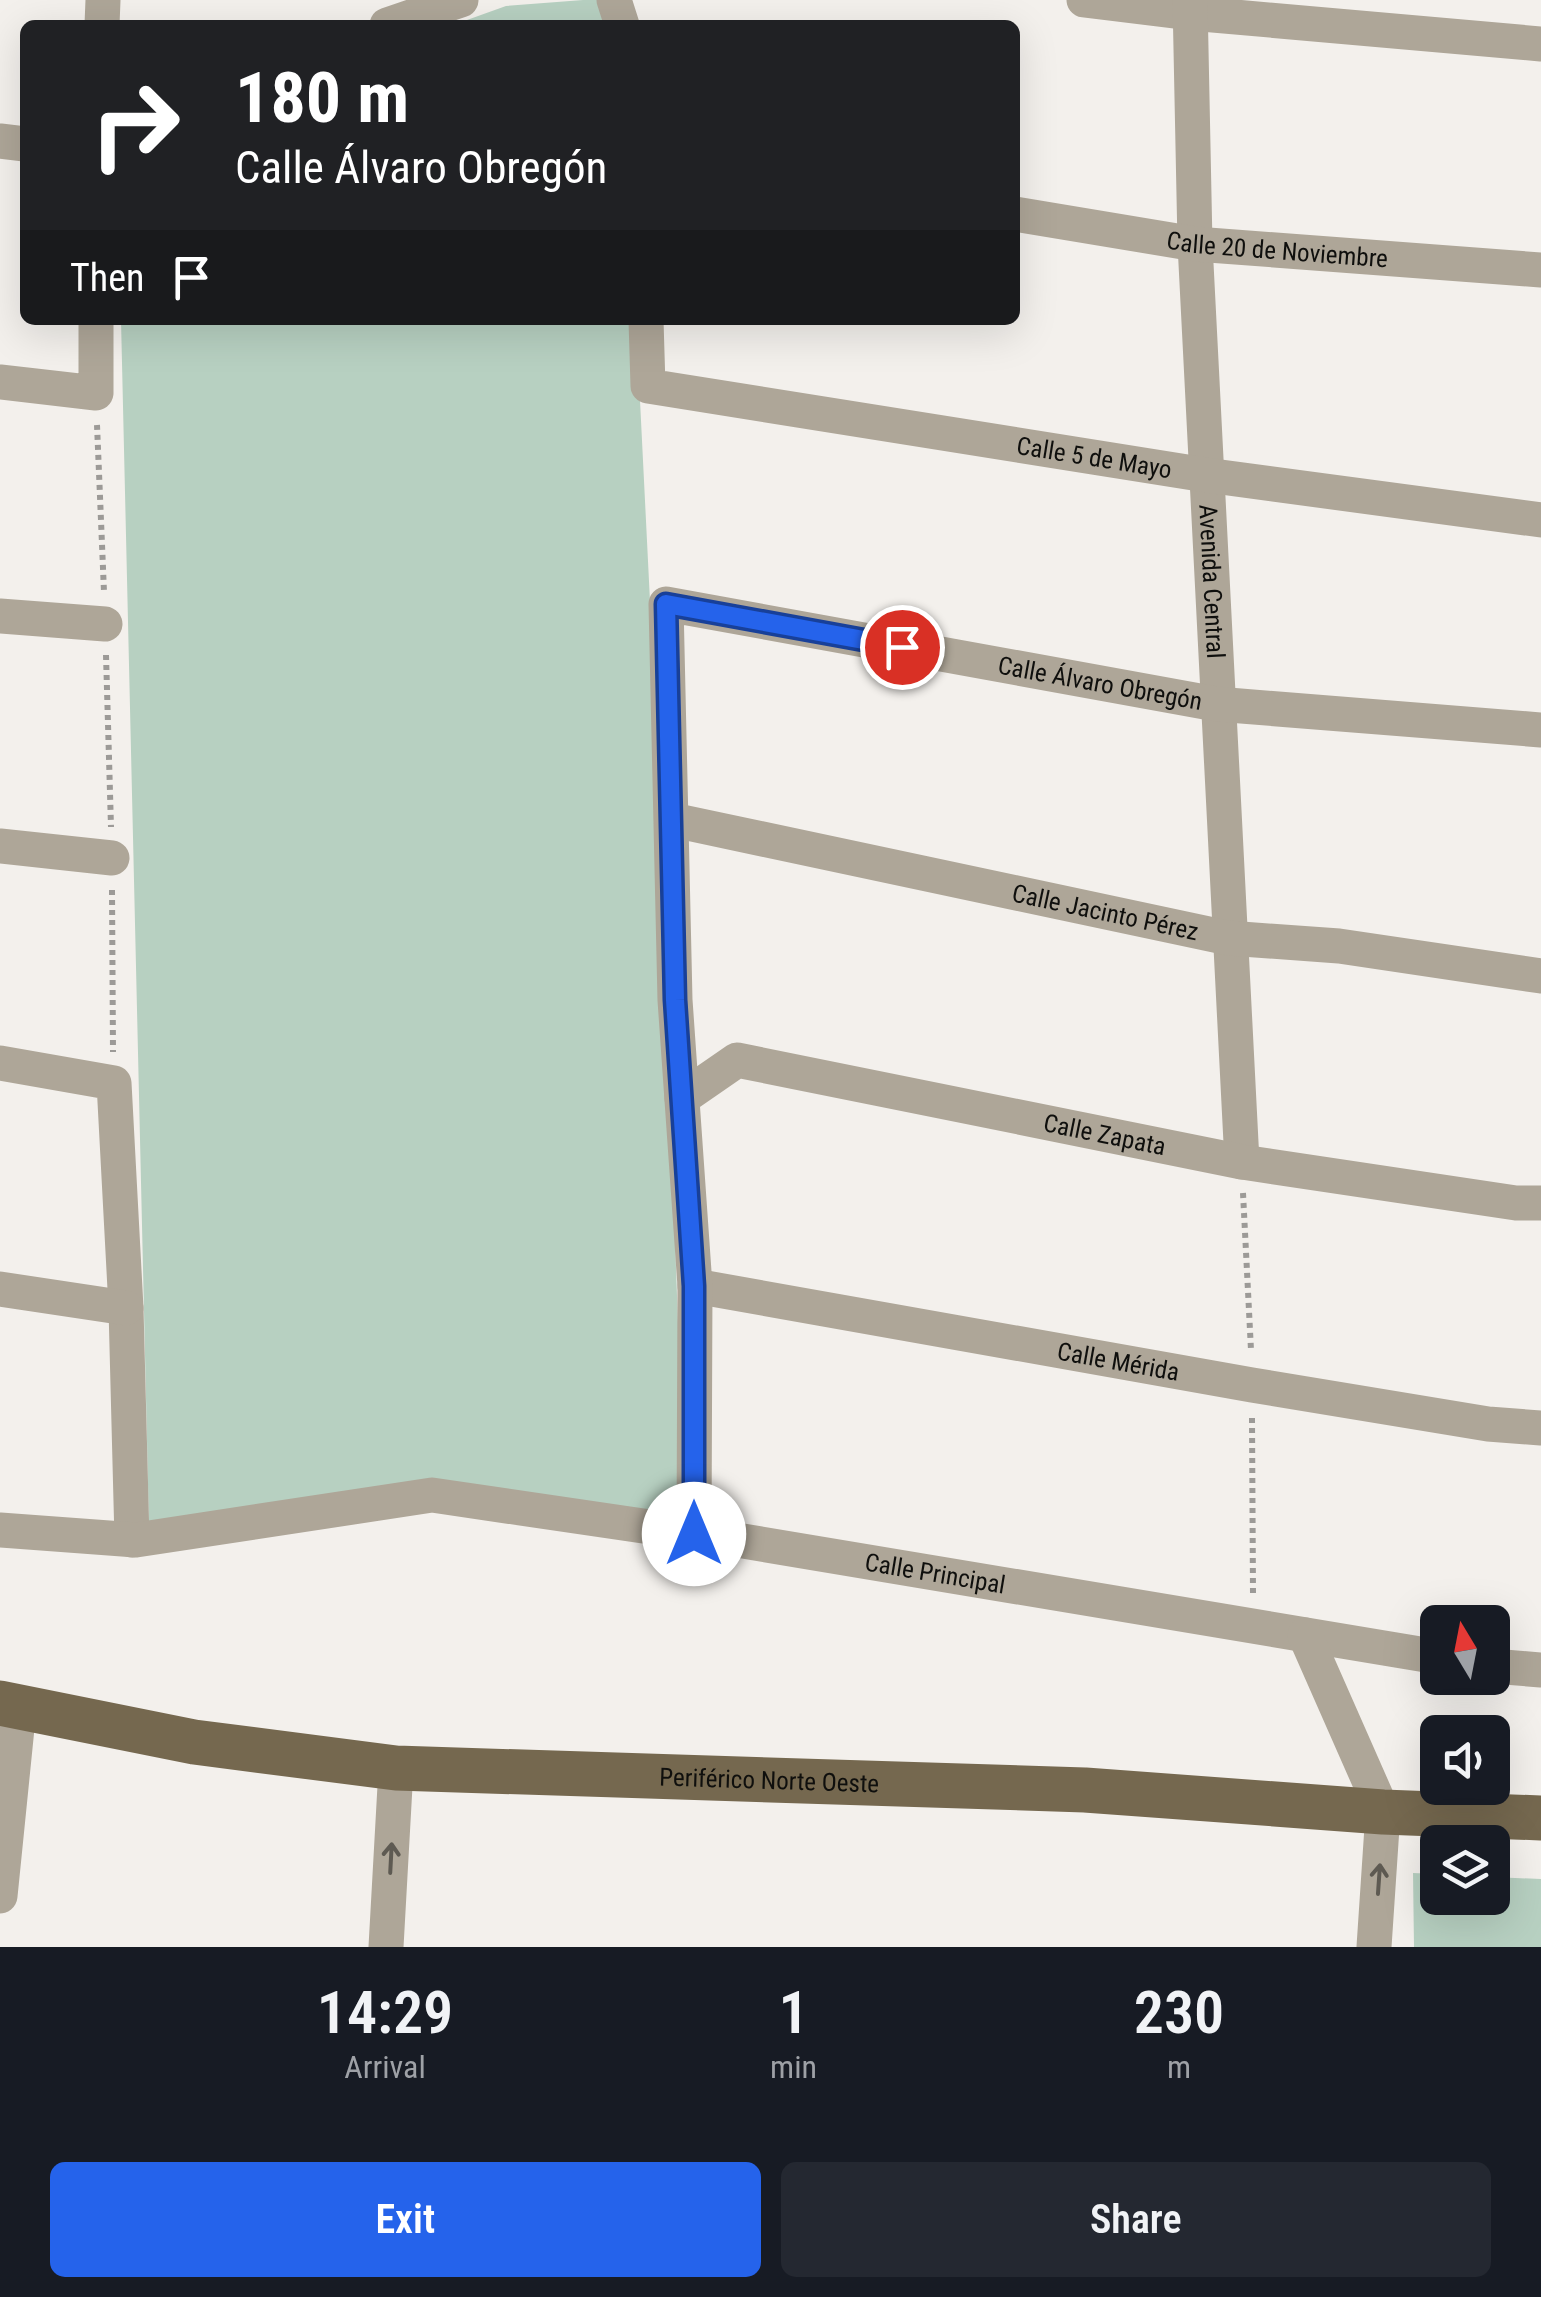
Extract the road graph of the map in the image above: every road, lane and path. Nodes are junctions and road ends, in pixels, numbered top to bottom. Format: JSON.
{"nodes":[{"id":1,"x":461,"y":0,"type":"edge"},
{"id":2,"x":1084,"y":0,"type":"edge"},
{"id":3,"x":1190,"y":6,"type":"edge"},
{"id":4,"x":402,"y":20,"type":"edge"},
{"id":5,"x":1541,"y":44,"type":"edge"},
{"id":6,"x":1020,"y":215,"type":"edge"},
{"id":7,"x":1195,"y":244,"type":"junction"},
{"id":8,"x":1541,"y":270,"type":"edge"},
{"id":9,"x":96,"y":325,"type":"edge"},
{"id":10,"x":646,"y":325,"type":"edge"},
{"id":11,"x":0,"y":382,"type":"edge"},
{"id":12,"x":96,"y":394,"type":"junction"},
{"id":13,"x":1206,"y":475,"type":"junction"},
{"id":14,"x":1541,"y":520,"type":"edge"},
{"id":15,"x":0,"y":616,"type":"edge"},
{"id":16,"x":105,"y":624,"type":"joint"},
{"id":17,"x":1216,"y":704,"type":"junction"},
{"id":18,"x":1541,"y":730,"type":"edge"},
{"id":19,"x":673,"y":820,"type":"junction"},
{"id":20,"x":0,"y":846,"type":"edge"},
{"id":21,"x":112,"y":858,"type":"dead end"},
{"id":22,"x":1228,"y":938,"type":"junction"},
{"id":23,"x":1541,"y":976,"type":"edge"},
{"id":24,"x":0,"y":1062,"type":"edge"},
{"id":25,"x":682,"y":1098,"type":"junction"},
{"id":26,"x":1242,"y":1162,"type":"junction"},
{"id":27,"x":1541,"y":1203,"type":"edge"},
{"id":28,"x":694,"y":1286,"type":"junction"},
{"id":29,"x":0,"y":1289,"type":"edge"},
{"id":30,"x":126,"y":1308,"type":"junction"},
{"id":31,"x":1541,"y":1428,"type":"edge"},
{"id":32,"x":0,"y":1530,"type":"edge"},
{"id":33,"x":694,"y":1534,"type":"junction"},
{"id":34,"x":132,"y":1540,"type":"junction"},
{"id":35,"x":1305,"y":1635,"type":"junction"},
{"id":36,"x":1420,"y":1654,"type":"edge"},
{"id":37,"x":1510,"y":1667,"type":"edge"},
{"id":38,"x":1541,"y":1670,"type":"edge"},
{"id":39,"x":8,"y":1728,"type":"edge"},
{"id":40,"x":396,"y":1768,"type":"junction"},
{"id":41,"x":1383,"y":1812,"type":"junction"},
{"id":42,"x":1541,"y":1818,"type":"edge"},
{"id":43,"x":0,"y":1896,"type":"edge"},
{"id":44,"x":386,"y":1947,"type":"edge"},
{"id":45,"x":1374,"y":1947,"type":"edge"}],
"edges":[{"from":1,"to":4,"type":"street"},
{"from":2,"to":3,"type":"street"},
{"from":3,"to":5,"type":"street"},
{"from":3,"to":7,"type":"street","name":"Avenida Central"},
{"from":6,"to":7,"type":"street","name":"Calle 20 de Noviembre"},
{"from":7,"to":8,"type":"street","name":"Calle 20 de Noviembre"},
{"from":7,"to":13,"type":"street","name":"Avenida Central"},
{"from":9,"to":12,"type":"street"},
{"from":10,"to":13,"type":"street","name":"Calle 5 de Mayo"},
{"from":11,"to":12,"type":"street"},
{"from":12,"to":16,"type":"path"},
{"from":13,"to":14,"type":"street","name":"Calle 5 de Mayo"},
{"from":13,"to":17,"type":"street","name":"Avenida Central"},
{"from":15,"to":16,"type":"street"},
{"from":17,"to":18,"type":"street","name":"Calle Álvaro Obregón"},
{"from":17,"to":19,"type":"street","name":"Calle Álvaro Obregón"},
{"from":17,"to":22,"type":"street","name":"Avenida Central"},
{"from":19,"to":22,"type":"street","name":"Calle Jacinto Pérez"},
{"from":19,"to":25,"type":"street"},
{"from":20,"to":21,"type":"street"},
{"from":22,"to":23,"type":"street","name":"Calle Jacinto Pérez"},
{"from":22,"to":26,"type":"street","name":"Avenida Central"},
{"from":24,"to":30,"type":"street"},
{"from":25,"to":26,"type":"street","name":"Calle Zapata"},
{"from":25,"to":28,"type":"street"},
{"from":26,"to":27,"type":"street","name":"Calle Zapata"},
{"from":28,"to":31,"type":"street","name":"Calle Mérida"},
{"from":28,"to":33,"type":"street"},
{"from":29,"to":30,"type":"street"},
{"from":30,"to":34,"type":"street"},
{"from":32,"to":34,"type":"street","name":"Calle Principal"},
{"from":33,"to":34,"type":"street","name":"Calle Principal"},
{"from":33,"to":35,"type":"street","name":"Calle Principal"},
{"from":35,"to":36,"type":"street","name":"Calle Principal"},
{"from":35,"to":41,"type":"street"},
{"from":37,"to":38,"type":"street"},
{"from":39,"to":40,"type":"main road","name":"Periférico Norte Oeste"},
{"from":39,"to":43,"type":"street"},
{"from":40,"to":41,"type":"main road","name":"Periférico Norte Oeste"},
{"from":44,"to":40,"type":"street","one_way":true},
{"from":41,"to":42,"type":"main road","name":"Periférico Norte Oeste"},
{"from":45,"to":41,"type":"street","one_way":true}]}
